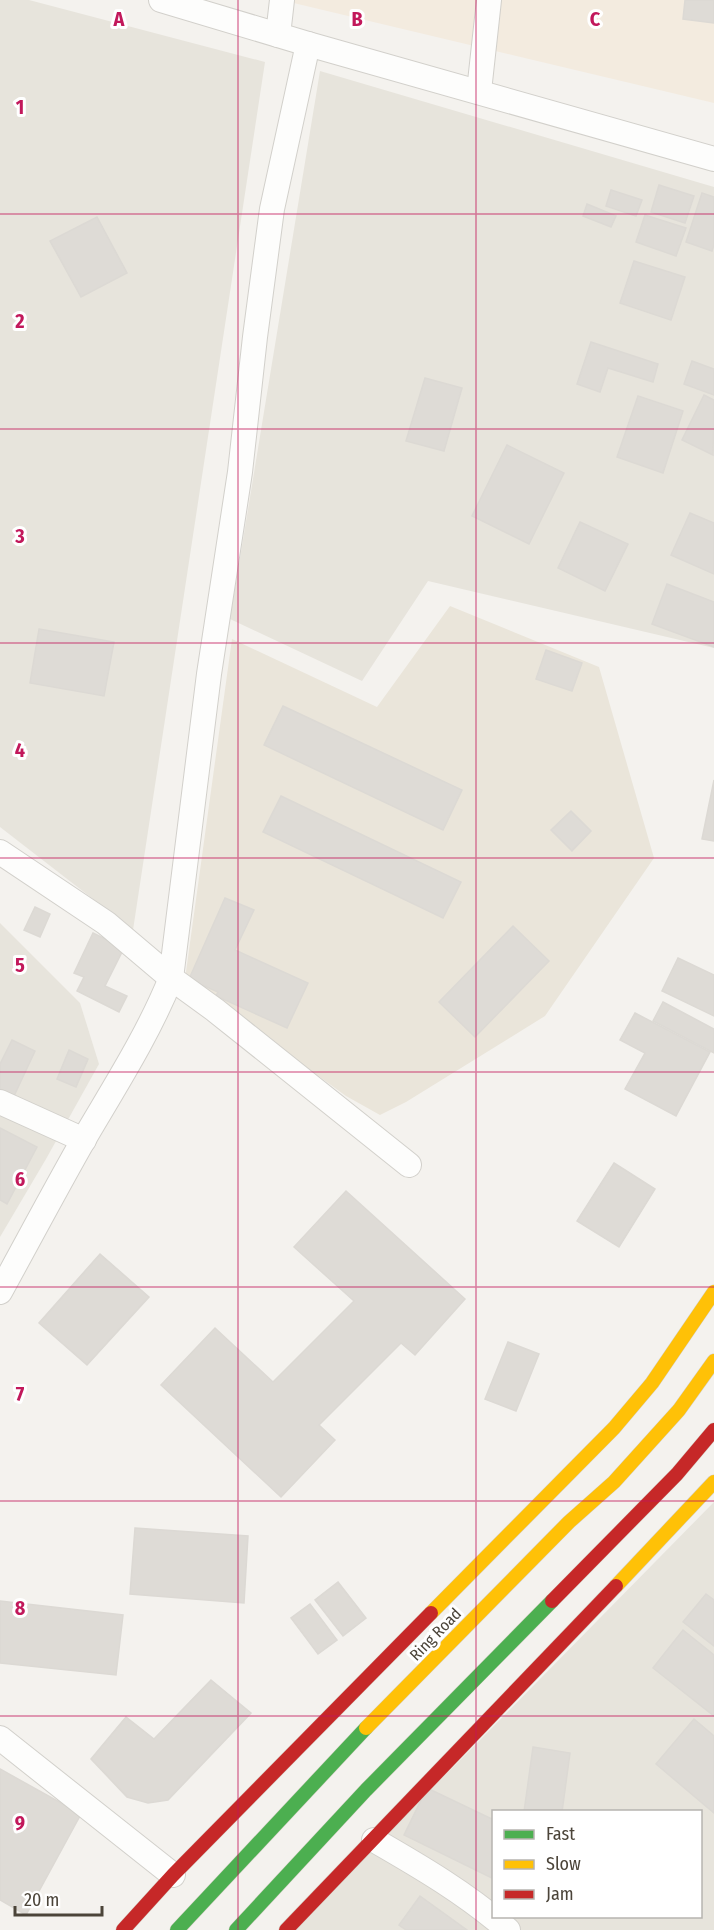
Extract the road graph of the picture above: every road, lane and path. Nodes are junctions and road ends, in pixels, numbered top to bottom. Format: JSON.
{"nodes":[{"id":1,"x":161,"y":0,"type":"edge"},
{"id":2,"x":282,"y":0,"type":"edge"},
{"id":3,"x":489,"y":0,"type":"edge"},
{"id":4,"x":278,"y":35,"type":"junction"},
{"id":5,"x":308,"y":44,"type":"junction"},
{"id":6,"x":479,"y":92,"type":"junction"},
{"id":7,"x":714,"y":159,"type":"edge"},
{"id":8,"x":0,"y":852,"type":"edge"},
{"id":9,"x":171,"y":978,"type":"junction"},
{"id":10,"x":0,"y":1102,"type":"edge"},
{"id":11,"x":84,"y":1140,"type":"junction"},
{"id":12,"x":409,"y":1165,"type":"dead end"},
{"id":13,"x":0,"y":1292,"type":"edge"},
{"id":14,"x":714,"y":1292,"type":"edge"},
{"id":15,"x":714,"y":1361,"type":"edge"},
{"id":16,"x":714,"y":1430,"type":"edge"},
{"id":17,"x":714,"y":1482,"type":"edge"},
{"id":18,"x":0,"y":1738,"type":"edge"},
{"id":19,"x":374,"y":1840,"type":"junction"},
{"id":20,"x":173,"y":1875,"type":"junction"},
{"id":21,"x":492,"y":1916,"type":"edge"},
{"id":22,"x":495,"y":1918,"type":"edge"},
{"id":23,"x":123,"y":1930,"type":"edge"},
{"id":24,"x":177,"y":1930,"type":"edge"},
{"id":25,"x":236,"y":1930,"type":"edge"},
{"id":26,"x":286,"y":1930,"type":"edge"},
{"id":27,"x":508,"y":1930,"type":"edge"}],
"edges":[{"from":1,"to":4,"type":"street"},
{"from":2,"to":4,"type":"street"},
{"from":3,"to":6,"type":"street"},
{"from":4,"to":5,"type":"street"},
{"from":5,"to":6,"type":"street"},
{"from":5,"to":9,"type":"street"},
{"from":6,"to":7,"type":"street"},
{"from":8,"to":9,"type":"street"},
{"from":9,"to":11,"type":"street"},
{"from":9,"to":12,"type":"street"},
{"from":10,"to":11,"type":"street"},
{"from":11,"to":13,"type":"street"},
{"from":14,"to":20,"type":"main road"},
{"from":15,"to":24,"type":"main road","name":"Ring Road"},
{"from":16,"to":25,"type":"main road"},
{"from":17,"to":19,"type":"main road"},
{"from":18,"to":20,"type":"street"},
{"from":19,"to":21,"type":"street"},
{"from":19,"to":26,"type":"main road"},
{"from":20,"to":23,"type":"main road"},
{"from":22,"to":27,"type":"street"}]}
